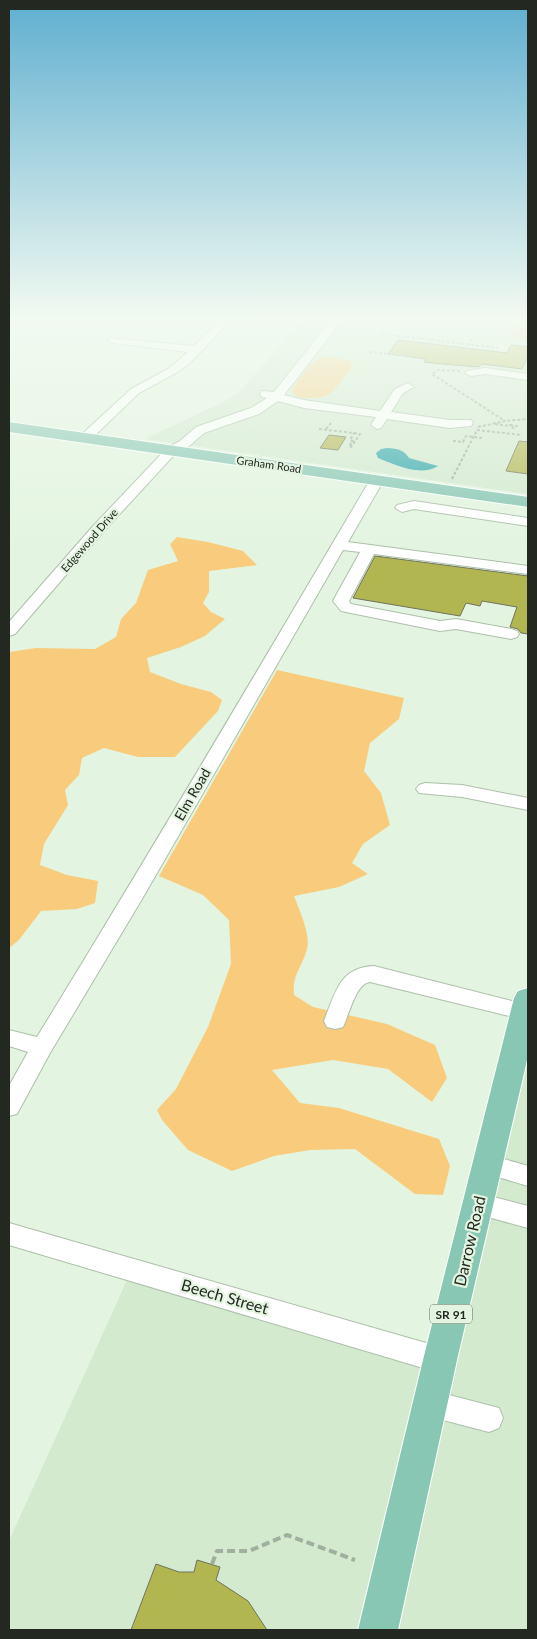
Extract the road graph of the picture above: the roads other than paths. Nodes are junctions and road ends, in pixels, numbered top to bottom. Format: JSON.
{"nodes":[{"id":1,"x":131,"y":394,"type":"edge"},
{"id":2,"x":261,"y":394,"type":"edge"},
{"id":3,"x":270,"y":394,"type":"edge"},
{"id":4,"x":397,"y":394,"type":"edge"},
{"id":5,"x":277,"y":396,"type":"junction"},
{"id":6,"x":383,"y":415,"type":"junction"},
{"id":7,"x":471,"y":425,"type":"road end"},
{"id":8,"x":377,"y":426,"type":"dead end"},
{"id":9,"x":9,"y":427,"type":"edge"},
{"id":10,"x":85,"y":438,"type":"junction"},
{"id":11,"x":171,"y":451,"type":"junction"},
{"id":12,"x":377,"y":480,"type":"junction"},
{"id":13,"x":528,"y":502,"type":"edge"},
{"id":14,"x":402,"y":508,"type":"dead end"},
{"id":15,"x":528,"y":522,"type":"edge"},
{"id":16,"x":338,"y":545,"type":"junction"},
{"id":17,"x":369,"y":549,"type":"junction"},
{"id":18,"x":528,"y":570,"type":"edge"},
{"id":19,"x":9,"y":631,"type":"edge"},
{"id":20,"x":511,"y":634,"type":"dead end"},
{"id":21,"x":425,"y":788,"type":"dead end"},
{"id":22,"x":528,"y":804,"type":"edge"},
{"id":23,"x":526,"y":1005,"type":"edge"},
{"id":24,"x":335,"y":1021,"type":"dead end"},
{"id":25,"x":9,"y":1038,"type":"edge"},
{"id":26,"x":42,"y":1047,"type":"junction"},
{"id":27,"x":9,"y":1108,"type":"edge"},
{"id":28,"x":487,"y":1164,"type":"junction"},
{"id":29,"x":528,"y":1176,"type":"edge"},
{"id":30,"x":478,"y":1204,"type":"junction"},
{"id":31,"x":528,"y":1217,"type":"edge"},
{"id":32,"x":9,"y":1234,"type":"edge"},
{"id":33,"x":440,"y":1360,"type":"junction"},
{"id":34,"x":430,"y":1404,"type":"junction"},
{"id":35,"x":489,"y":1418,"type":"dead end"},
{"id":36,"x":378,"y":1630,"type":"edge"}],
"edges":[{"from":1,"to":10,"type":"street"},
{"from":2,"to":11,"type":"street"},
{"from":3,"to":5,"type":"street"},
{"from":4,"to":6,"type":"street"},
{"from":5,"to":6,"type":"street"},
{"from":5,"to":11,"type":"street"},
{"from":6,"to":7,"type":"street"},
{"from":6,"to":8,"type":"street"},
{"from":9,"to":10,"type":"main road","name":"Graham Road"},
{"from":10,"to":11,"type":"main road","name":"Graham Road"},
{"from":11,"to":12,"type":"main road","name":"Graham Road"},
{"from":11,"to":19,"type":"street","name":"Edgewood Drive"},
{"from":12,"to":13,"type":"main road","name":"Graham Road"},
{"from":12,"to":16,"type":"street","name":"Elm Road"},
{"from":14,"to":15,"type":"street"},
{"from":16,"to":17,"type":"street"},
{"from":16,"to":26,"type":"street","name":"Elm Road"},
{"from":17,"to":18,"type":"street"},
{"from":17,"to":20,"type":"street"},
{"from":21,"to":22,"type":"street"},
{"from":23,"to":24,"type":"lane"},
{"from":23,"to":28,"type":"main road","name":"Darrow Road","number":"SR 91"},
{"from":25,"to":26,"type":"street"},
{"from":26,"to":27,"type":"street","name":"Elm Road"},
{"from":28,"to":29,"type":"street"},
{"from":28,"to":30,"type":"main road","name":"Darrow Road","number":"SR 91"},
{"from":30,"to":31,"type":"street"},
{"from":30,"to":33,"type":"main road","name":"Darrow Road","number":"SR 91"},
{"from":32,"to":33,"type":"street","name":"Beech Street"},
{"from":33,"to":34,"type":"main road","name":"Darrow Road","number":"SR 91"},
{"from":34,"to":35,"type":"street"},
{"from":34,"to":36,"type":"main road","name":"Darrow Road","number":"SR 91"}]}
